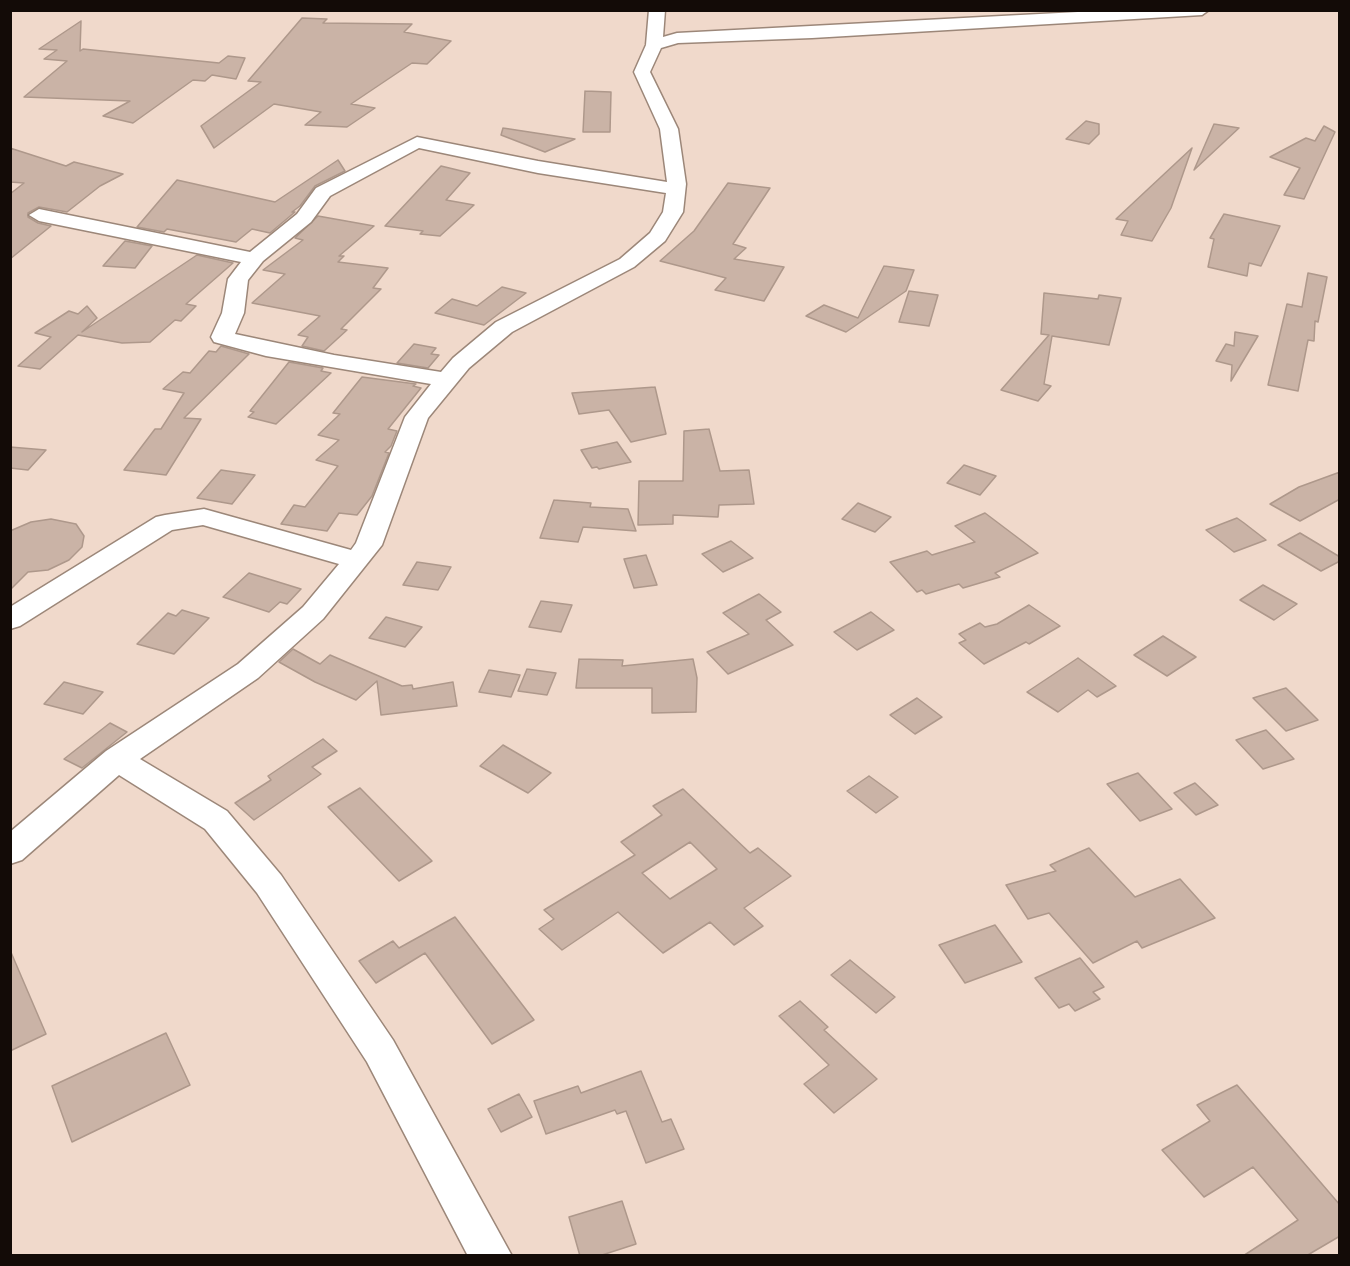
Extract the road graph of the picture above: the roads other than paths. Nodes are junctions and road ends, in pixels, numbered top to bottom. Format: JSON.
{"nodes":[{"id":1,"x":657,"y":10,"type":"edge"},
{"id":2,"x":1202,"y":10,"type":"edge"},
{"id":3,"x":654,"y":45,"type":"junction"},
{"id":4,"x":676,"y":189,"type":"junction"},
{"id":5,"x":39,"y":215,"type":"dead end"},
{"id":6,"x":254,"y":259,"type":"junction"},
{"id":7,"x":447,"y":380,"type":"junction"},
{"id":8,"x":357,"y":560,"type":"junction"},
{"id":9,"x":10,"y":620,"type":"edge"},
{"id":10,"x":117,"y":759,"type":"junction"},
{"id":11,"x":10,"y":851,"type":"edge"},
{"id":12,"x":491,"y":1256,"type":"edge"}],
"edges":[{"from":1,"to":3,"type":"street"},
{"from":2,"to":3,"type":"street"},
{"from":3,"to":4,"type":"street"},
{"from":4,"to":6,"type":"street"},
{"from":4,"to":7,"type":"street"},
{"from":5,"to":6,"type":"street"},
{"from":6,"to":7,"type":"street"},
{"from":7,"to":8,"type":"street"},
{"from":8,"to":9,"type":"street"},
{"from":8,"to":10,"type":"street"},
{"from":10,"to":11,"type":"street"},
{"from":10,"to":12,"type":"street"}]}
